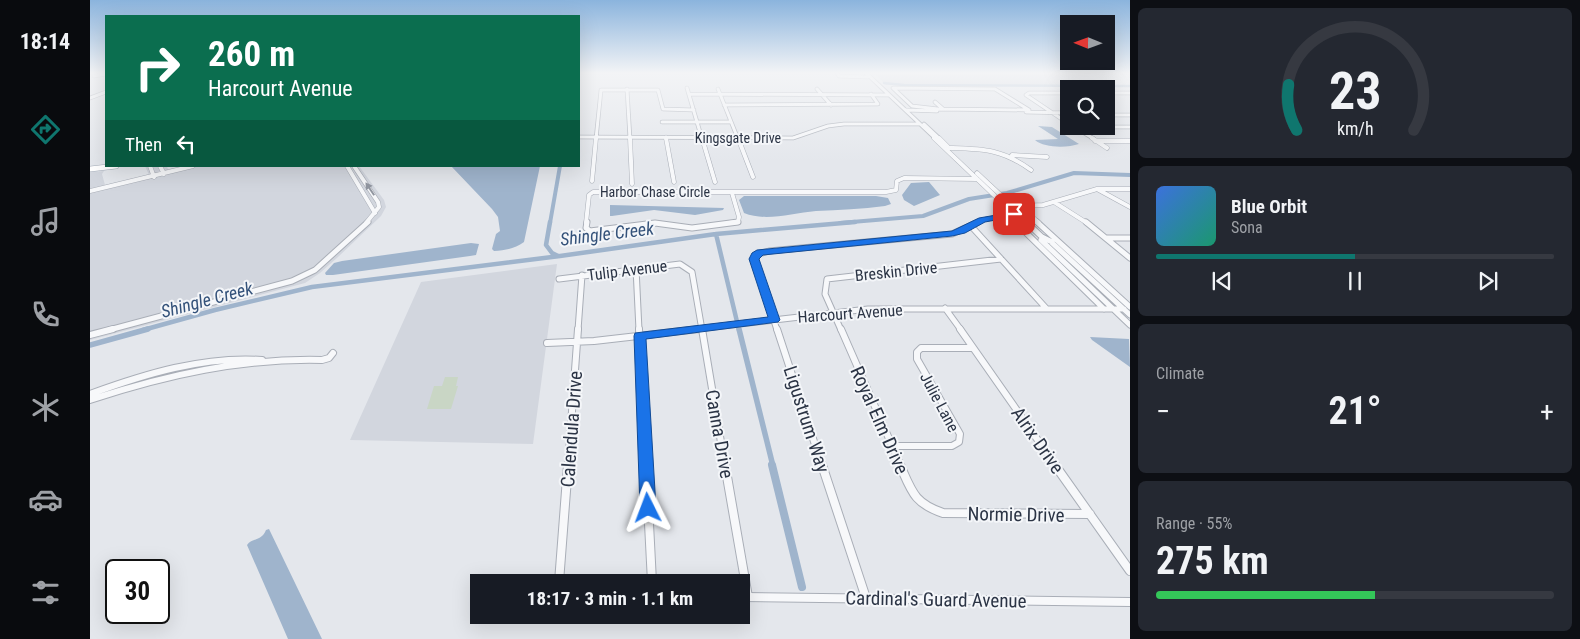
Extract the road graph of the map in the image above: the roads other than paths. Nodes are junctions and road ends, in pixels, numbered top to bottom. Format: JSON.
{"nodes":[{"id":1,"x":599,"y":103,"type":"edge"},
{"id":2,"x":628,"y":103,"type":"edge"},
{"id":3,"x":663,"y":103,"type":"edge"},
{"id":4,"x":692,"y":103,"type":"edge"},
{"id":5,"x":877,"y":103,"type":"edge"},
{"id":6,"x":900,"y":103,"type":"edge"},
{"id":7,"x":900,"y":103,"type":"edge"},
{"id":8,"x":908,"y":103,"type":"edge"},
{"id":9,"x":936,"y":103,"type":"edge"},
{"id":10,"x":1017,"y":103,"type":"edge"},
{"id":11,"x":1036,"y":103,"type":"edge"},
{"id":12,"x":724,"y":105,"type":"joint"},
{"id":13,"x":831,"y":105,"type":"joint"},
{"id":14,"x":943,"y":109,"type":"junction"},
{"id":15,"x":694,"y":110,"type":"junction"},
{"id":16,"x":910,"y":110,"type":"junction"},
{"id":17,"x":1051,"y":112,"type":"junction"},
{"id":18,"x":1060,"y":112,"type":"edge"},
{"id":19,"x":1115,"y":115,"type":"edge"},
{"id":20,"x":1130,"y":115,"type":"edge"},
{"id":21,"x":1060,"y":118,"type":"edge"},
{"id":22,"x":662,"y":122,"type":"dead end"},
{"id":23,"x":697,"y":122,"type":"junction"},
{"id":24,"x":731,"y":122,"type":"junction"},
{"id":25,"x":920,"y":123,"type":"junction"},
{"id":26,"x":1115,"y":127,"type":"edge"},
{"id":27,"x":1130,"y":127,"type":"edge"},
{"id":28,"x":928,"y":133,"type":"junction"},
{"id":29,"x":1086,"y":135,"type":"edge"},
{"id":30,"x":580,"y":137,"type":"edge"},
{"id":31,"x":595,"y":137,"type":"junction"},
{"id":32,"x":630,"y":137,"type":"junction"},
{"id":33,"x":666,"y":137,"type":"junction"},
{"id":34,"x":702,"y":138,"type":"junction"},
{"id":35,"x":738,"y":138,"type":"junction"},
{"id":36,"x":1095,"y":141,"type":"junction"},
{"id":37,"x":1130,"y":141,"type":"edge"},
{"id":38,"x":945,"y":144,"type":"junction"},
{"id":39,"x":1106,"y":148,"type":"dead end"},
{"id":40,"x":949,"y":150,"type":"junction"},
{"id":41,"x":1009,"y":154,"type":"junction"},
{"id":42,"x":1047,"y":157,"type":"dead end"},
{"id":43,"x":105,"y":163,"type":"edge"},
{"id":44,"x":90,"y":165,"type":"edge"},
{"id":45,"x":107,"y":167,"type":"edge"},
{"id":46,"x":150,"y":167,"type":"edge"},
{"id":47,"x":160,"y":167,"type":"edge"},
{"id":48,"x":189,"y":167,"type":"edge"},
{"id":49,"x":347,"y":167,"type":"edge"},
{"id":50,"x":355,"y":167,"type":"edge"},
{"id":51,"x":90,"y":169,"type":"edge"},
{"id":52,"x":1031,"y":170,"type":"dead end"},
{"id":53,"x":164,"y":174,"type":"junction"},
{"id":54,"x":154,"y":176,"type":"junction"},
{"id":55,"x":753,"y":177,"type":"dead end"},
{"id":56,"x":977,"y":179,"type":"junction"},
{"id":57,"x":592,"y":181,"type":"dead end"},
{"id":58,"x":674,"y":182,"type":"dead end"},
{"id":59,"x":715,"y":182,"type":"dead end"},
{"id":60,"x":632,"y":184,"type":"dead end"},
{"id":61,"x":1097,"y":189,"type":"junction"},
{"id":62,"x":1130,"y":189,"type":"edge"},
{"id":63,"x":90,"y":191,"type":"edge"},
{"id":64,"x":732,"y":192,"type":"junction"},
{"id":65,"x":993,"y":192,"type":"junction"},
{"id":66,"x":1005,"y":202,"type":"junction"},
{"id":67,"x":1054,"y":202,"type":"junction"},
{"id":68,"x":1013,"y":206,"type":"junction"},
{"id":69,"x":1020,"y":206,"type":"junction"},
{"id":70,"x":1130,"y":207,"type":"edge"},
{"id":71,"x":376,"y":213,"type":"junction"},
{"id":72,"x":1014,"y":214,"type":"junction"},
{"id":73,"x":1008,"y":215,"type":"junction"},
{"id":74,"x":971,"y":226,"type":"junction"},
{"id":75,"x":1106,"y":238,"type":"junction"},
{"id":76,"x":1130,"y":238,"type":"edge"},
{"id":77,"x":1052,"y":242,"type":"junction"},
{"id":78,"x":1130,"y":258,"type":"edge"},
{"id":79,"x":1001,"y":259,"type":"junction"},
{"id":80,"x":636,"y":268,"type":"junction"},
{"id":81,"x":692,"y":272,"type":"joint"},
{"id":82,"x":582,"y":275,"type":"junction"},
{"id":83,"x":559,"y":279,"type":"dead end"},
{"id":84,"x":1106,"y":302,"type":"junction"},
{"id":85,"x":1116,"y":302,"type":"junction"},
{"id":86,"x":1127,"y":302,"type":"edge"},
{"id":87,"x":944,"y":308,"type":"junction"},
{"id":88,"x":1046,"y":308,"type":"junction"},
{"id":89,"x":1127,"y":308,"type":"edge"},
{"id":90,"x":1104,"y":309,"type":"junction"},
{"id":91,"x":1114,"y":309,"type":"junction"},
{"id":92,"x":833,"y":313,"type":"junction"},
{"id":93,"x":1130,"y":315,"type":"edge"},
{"id":94,"x":774,"y":320,"type":"junction"},
{"id":95,"x":1130,"y":324,"type":"edge"},
{"id":96,"x":702,"y":328,"type":"junction"},
{"id":97,"x":90,"y":335,"type":"edge"},
{"id":98,"x":640,"y":336,"type":"junction"},
{"id":99,"x":578,"y":342,"type":"junction"},
{"id":100,"x":547,"y":343,"type":"dead end"},
{"id":101,"x":973,"y":348,"type":"junction"},
{"id":102,"x":333,"y":353,"type":"dead end"},
{"id":103,"x":269,"y":361,"type":"junction"},
{"id":104,"x":90,"y":394,"type":"edge"},
{"id":105,"x":90,"y":400,"type":"edge"},
{"id":106,"x":892,"y":446,"type":"junction"},
{"id":107,"x":943,"y":513,"type":"joint"},
{"id":108,"x":1090,"y":514,"type":"junction"},
{"id":109,"x":1130,"y":571,"type":"edge"},
{"id":110,"x":561,"y":574,"type":"edge"},
{"id":111,"x":652,"y":574,"type":"edge"},
{"id":112,"x":741,"y":574,"type":"edge"},
{"id":113,"x":750,"y":597,"type":"edge"},
{"id":114,"x":866,"y":598,"type":"junction"},
{"id":115,"x":1130,"y":602,"type":"edge"}],
"edges":[{"from":1,"to":31,"type":"street"},
{"from":2,"to":32,"type":"street"},
{"from":3,"to":15,"type":"street"},
{"from":4,"to":15,"type":"street"},
{"from":5,"to":13,"type":"street"},
{"from":6,"to":16,"type":"street"},
{"from":7,"to":25,"type":"street"},
{"from":8,"to":14,"type":"street"},
{"from":9,"to":14,"type":"street"},
{"from":10,"to":14,"type":"street"},
{"from":11,"to":17,"type":"street"},
{"from":12,"to":13,"type":"street"},
{"from":12,"to":24,"type":"street"},
{"from":15,"to":23,"type":"street"},
{"from":16,"to":17,"type":"street"},
{"from":16,"to":25,"type":"street"},
{"from":17,"to":18,"type":"street"},
{"from":17,"to":21,"type":"street"},
{"from":19,"to":20,"type":"street"},
{"from":22,"to":23,"type":"street"},
{"from":23,"to":24,"type":"street"},
{"from":23,"to":34,"type":"street"},
{"from":24,"to":35,"type":"street"},
{"from":25,"to":28,"type":"street"},
{"from":25,"to":35,"type":"street","name":"Kingsgate Drive"},
{"from":25,"to":38,"type":"street"},
{"from":26,"to":27,"type":"street"},
{"from":28,"to":38,"type":"street"},
{"from":28,"to":40,"type":"street"},
{"from":29,"to":36,"type":"street"},
{"from":30,"to":31,"type":"street","name":"Kingsgate Drive"},
{"from":31,"to":32,"type":"street","name":"Kingsgate Drive"},
{"from":31,"to":57,"type":"street"},
{"from":32,"to":33,"type":"street","name":"Kingsgate Drive"},
{"from":32,"to":60,"type":"street"},
{"from":33,"to":34,"type":"street","name":"Kingsgate Drive"},
{"from":33,"to":58,"type":"street"},
{"from":34,"to":35,"type":"street","name":"Kingsgate Drive"},
{"from":34,"to":59,"type":"street"},
{"from":35,"to":55,"type":"street"},
{"from":36,"to":37,"type":"street"},
{"from":36,"to":39,"type":"street"},
{"from":38,"to":40,"type":"street"},
{"from":40,"to":41,"type":"street"},
{"from":40,"to":56,"type":"street"},
{"from":40,"to":65,"type":"street"},
{"from":41,"to":42,"type":"street"},
{"from":41,"to":52,"type":"street"},
{"from":43,"to":44,"type":"main road"},
{"from":45,"to":51,"type":"main road"},
{"from":46,"to":54,"type":"street"},
{"from":47,"to":53,"type":"street"},
{"from":48,"to":53,"type":"street"},
{"from":49,"to":71,"type":"street"},
{"from":71,"to":50,"type":"street","one_way":true},
{"from":53,"to":54,"type":"street"},
{"from":54,"to":63,"type":"street"},
{"from":56,"to":64,"type":"street","name":"Harbor Chase Circle"},
{"from":56,"to":65,"type":"street"},
{"from":61,"to":62,"type":"street"},
{"from":61,"to":67,"type":"street"},
{"from":61,"to":70,"type":"street"},
{"from":64,"to":64,"type":"street","name":"Harbor Chase Circle"},
{"from":65,"to":66,"type":"street"},
{"from":65,"to":68,"type":"street"},
{"from":66,"to":68,"type":"street"},
{"from":66,"to":72,"type":"street"},
{"from":67,"to":69,"type":"street"},
{"from":67,"to":75,"type":"street"},
{"from":68,"to":69,"type":"street"},
{"from":68,"to":77,"type":"street"},
{"from":69,"to":86,"type":"street"},
{"from":71,"to":97,"type":"street"},
{"from":72,"to":73,"type":"street"},
{"from":72,"to":77,"type":"street"},
{"from":72,"to":84,"type":"street"},
{"from":73,"to":74,"type":"street"},
{"from":73,"to":90,"type":"street"},
{"from":74,"to":79,"type":"street"},
{"from":74,"to":94,"type":"street","name":"Ligustrum Way"},
{"from":75,"to":76,"type":"street"},
{"from":75,"to":78,"type":"street"},
{"from":77,"to":85,"type":"street"},
{"from":79,"to":88,"type":"street"},
{"from":79,"to":92,"type":"street","name":"Breskin Drive"},
{"from":80,"to":81,"type":"street","name":"Tulip Avenue"},
{"from":80,"to":82,"type":"street","name":"Tulip Avenue"},
{"from":80,"to":98,"type":"street"},
{"from":81,"to":96,"type":"street","name":"Canna Drive"},
{"from":82,"to":83,"type":"street","name":"Tulip Avenue"},
{"from":82,"to":99,"type":"street","name":"Calendula Drive"},
{"from":84,"to":85,"type":"street"},
{"from":84,"to":91,"type":"street"},
{"from":85,"to":86,"type":"street"},
{"from":85,"to":89,"type":"street"},
{"from":86,"to":89,"type":"street"},
{"from":87,"to":88,"type":"street","name":"Harcourt Avenue"},
{"from":87,"to":92,"type":"street","name":"Harcourt Avenue"},
{"from":87,"to":101,"type":"street","name":"Alrix Drive"},
{"from":88,"to":90,"type":"street","name":"Harcourt Avenue"},
{"from":89,"to":91,"type":"street","name":"Harcourt Avenue"},
{"from":89,"to":93,"type":"street"},
{"from":90,"to":91,"type":"street","name":"Harcourt Avenue"},
{"from":91,"to":95,"type":"street"},
{"from":92,"to":94,"type":"street","name":"Harcourt Avenue"},
{"from":92,"to":106,"type":"street","name":"Royal Elm Drive"},
{"from":94,"to":96,"type":"street","name":"Harcourt Avenue"},
{"from":94,"to":114,"type":"street","name":"Ligustrum Way"},
{"from":96,"to":98,"type":"street","name":"Harcourt Avenue"},
{"from":96,"to":112,"type":"street","name":"Canna Drive"},
{"from":98,"to":99,"type":"street","name":"Harcourt Avenue"},
{"from":98,"to":111,"type":"street"},
{"from":99,"to":100,"type":"street","name":"Harcourt Avenue"},
{"from":99,"to":110,"type":"street","name":"Calendula Drive"},
{"from":101,"to":106,"type":"street","name":"Julie Lane"},
{"from":101,"to":108,"type":"street","name":"Alrix Drive"},
{"from":102,"to":103,"type":"street"},
{"from":103,"to":104,"type":"street"},
{"from":103,"to":105,"type":"street"},
{"from":106,"to":107,"type":"street","name":"Royal Elm Drive"},
{"from":107,"to":108,"type":"street","name":"Normie Drive"},
{"from":108,"to":109,"type":"street","name":"Alrix Drive"},
{"from":113,"to":114,"type":"street","name":"Cardinal's Guard Avenue"},
{"from":114,"to":115,"type":"street","name":"Cardinal's Guard Avenue"}]}
